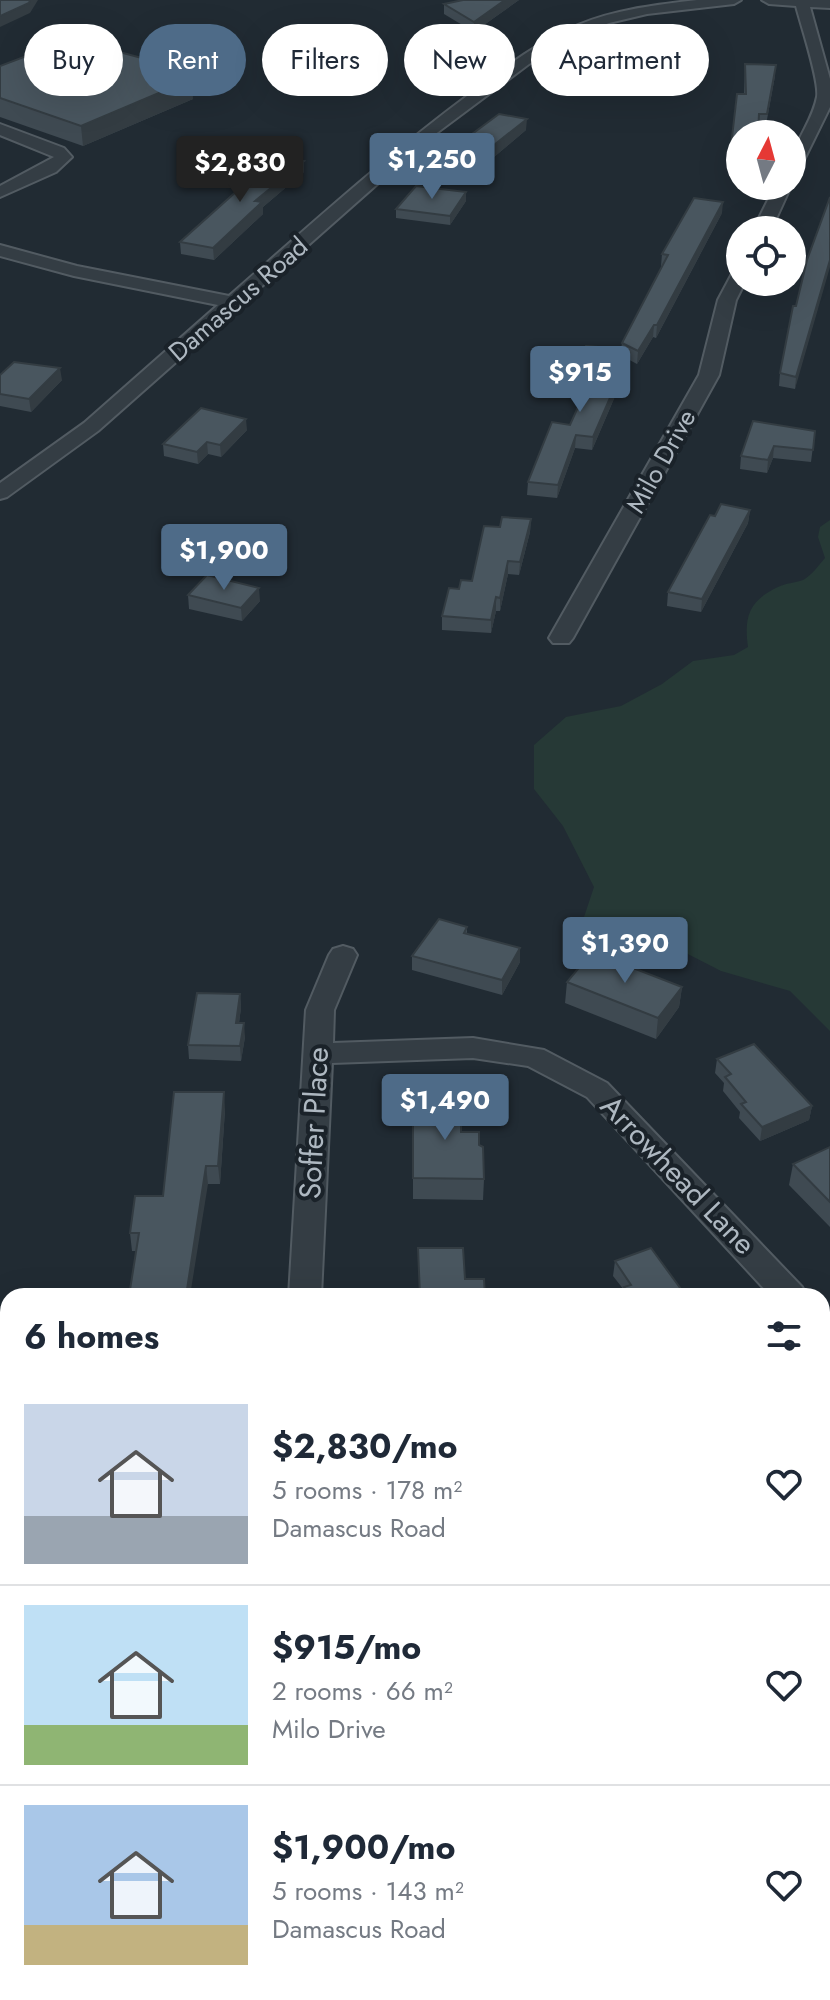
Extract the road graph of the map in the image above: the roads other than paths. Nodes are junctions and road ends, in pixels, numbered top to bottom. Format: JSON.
{"nodes":[{"id":1,"x":725,"y":0,"type":"edge"},
{"id":2,"x":734,"y":0,"type":"edge"},
{"id":3,"x":769,"y":0,"type":"edge"},
{"id":4,"x":802,"y":2,"type":"junction"},
{"id":5,"x":830,"y":4,"type":"edge"},
{"id":6,"x":0,"y":129,"type":"edge"},
{"id":7,"x":806,"y":140,"type":"edge"},
{"id":8,"x":0,"y":192,"type":"edge"},
{"id":9,"x":0,"y":250,"type":"edge"},
{"id":10,"x":729,"y":296,"type":"edge"},
{"id":11,"x":234,"y":303,"type":"junction"},
{"id":12,"x":0,"y":493,"type":"edge"},
{"id":13,"x":561,"y":638,"type":"dead end"},
{"id":14,"x":343,"y":955,"type":"dead end"},
{"id":15,"x":319,"y":1053,"type":"junction"},
{"id":16,"x":305,"y":1288,"type":"edge"},
{"id":17,"x":783,"y":1288,"type":"edge"}],
"edges":[{"from":1,"to":2,"type":"street","name":"Damascus Road"},
{"from":1,"to":11,"type":"street","name":"Damascus Road"},
{"from":3,"to":4,"type":"street"},
{"from":4,"to":5,"type":"street"},
{"from":4,"to":7,"type":"street"},
{"from":6,"to":8,"type":"street"},
{"from":9,"to":11,"type":"street"},
{"from":10,"to":13,"type":"street","name":"Milo Drive"},
{"from":11,"to":12,"type":"street","name":"Damascus Road"},
{"from":14,"to":15,"type":"street","name":"Soffer Place"},
{"from":15,"to":16,"type":"street","name":"Soffer Place"},
{"from":15,"to":17,"type":"street","name":"Arrowhead Lane"}]}
